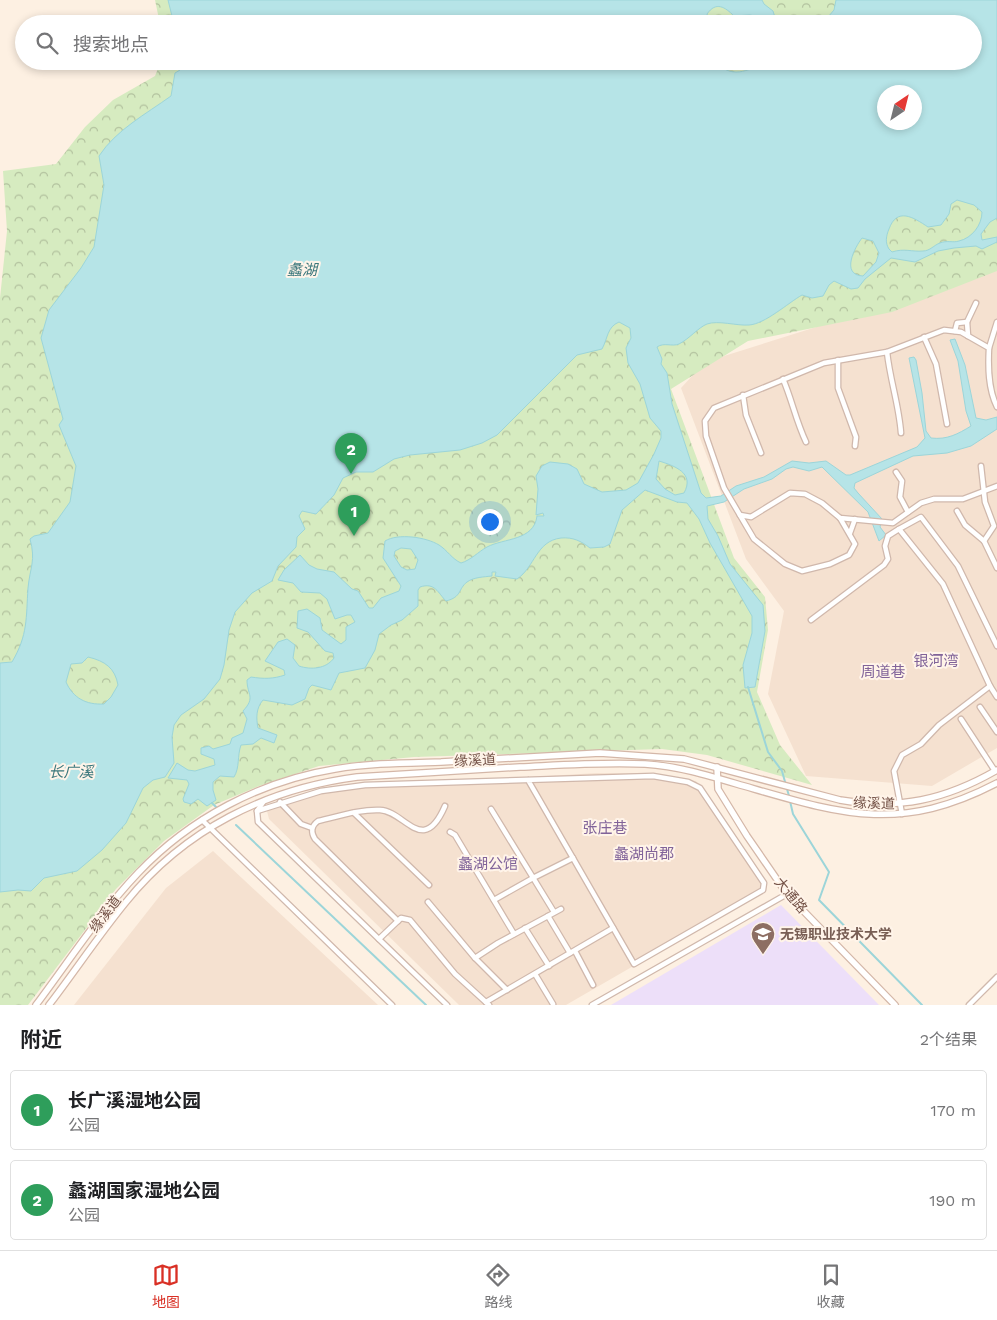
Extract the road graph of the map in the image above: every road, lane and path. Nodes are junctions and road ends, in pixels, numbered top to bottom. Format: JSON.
{"nodes":[{"id":1,"x":976,"y":303,"type":"dead end"},
{"id":2,"x":967,"y":322,"type":"junction"},
{"id":3,"x":997,"y":322,"type":"edge"},
{"id":4,"x":955,"y":331,"type":"junction"},
{"id":5,"x":968,"y":336,"type":"junction"},
{"id":6,"x":924,"y":337,"type":"junction"},
{"id":7,"x":988,"y":348,"type":"junction"},
{"id":8,"x":886,"y":352,"type":"junction"},
{"id":9,"x":838,"y":360,"type":"junction"},
{"id":10,"x":783,"y":379,"type":"junction"},
{"id":11,"x":743,"y":395,"type":"junction"},
{"id":12,"x":997,"y":407,"type":"edge"},
{"id":13,"x":947,"y":424,"type":"dead end"},
{"id":14,"x":901,"y":433,"type":"dead end"},
{"id":15,"x":806,"y":442,"type":"dead end"},
{"id":16,"x":855,"y":446,"type":"dead end"},
{"id":17,"x":761,"y":453,"type":"dead end"},
{"id":18,"x":981,"y":466,"type":"dead end"},
{"id":19,"x":896,"y":472,"type":"dead end"},
{"id":20,"x":997,"y":486,"type":"edge"},
{"id":21,"x":984,"y":492,"type":"junction"},
{"id":22,"x":957,"y":511,"type":"dead end"},
{"id":23,"x":908,"y":512,"type":"junction"},
{"id":24,"x":740,"y":515,"type":"junction"},
{"id":25,"x":751,"y":517,"type":"junction"},
{"id":26,"x":840,"y":518,"type":"junction"},
{"id":27,"x":854,"y":519,"type":"junction"},
{"id":28,"x":996,"y":526,"type":"edge"},
{"id":29,"x":747,"y":527,"type":"junction"},
{"id":30,"x":898,"y":529,"type":"junction"},
{"id":31,"x":850,"y":533,"type":"junction"},
{"id":32,"x":984,"y":541,"type":"junction"},
{"id":33,"x":997,"y":568,"type":"edge"},
{"id":34,"x":811,"y":620,"type":"dead end"},
{"id":35,"x":997,"y":646,"type":"edge"},
{"id":36,"x":990,"y":686,"type":"junction"},
{"id":37,"x":997,"y":697,"type":"edge"},
{"id":38,"x":980,"y":707,"type":"dead end"},
{"id":39,"x":961,"y":719,"type":"dead end"},
{"id":40,"x":997,"y":732,"type":"edge"},
{"id":41,"x":717,"y":767,"type":"junction"},
{"id":42,"x":996,"y":771,"type":"edge"},
{"id":43,"x":716,"y":777,"type":"junction"},
{"id":44,"x":528,"y":780,"type":"junction"},
{"id":45,"x":997,"y":783,"type":"edge"},
{"id":46,"x":267,"y":798,"type":"junction"},
{"id":47,"x":280,"y":802,"type":"junction"},
{"id":48,"x":900,"y":804,"type":"junction"},
{"id":49,"x":444,"y":806,"type":"dead end"},
{"id":50,"x":491,"y":809,"type":"dead end"},
{"id":51,"x":257,"y":811,"type":"junction"},
{"id":52,"x":354,"y":813,"type":"junction"},
{"id":53,"x":902,"y":814,"type":"junction"},
{"id":54,"x":202,"y":820,"type":"junction"},
{"id":55,"x":312,"y":828,"type":"junction"},
{"id":56,"x":209,"y":829,"type":"junction"},
{"id":57,"x":450,"y":832,"type":"dead end"},
{"id":58,"x":573,"y":858,"type":"junction"},
{"id":59,"x":533,"y":878,"type":"junction"},
{"id":60,"x":429,"y":885,"type":"dead end"},
{"id":61,"x":787,"y":894,"type":"junction"},
{"id":62,"x":494,"y":900,"type":"junction"},
{"id":63,"x":428,"y":902,"type":"dead end"},
{"id":64,"x":561,"y":909,"type":"dead end"},
{"id":65,"x":554,"y":912,"type":"junction"},
{"id":66,"x":548,"y":916,"type":"junction"},
{"id":67,"x":398,"y":920,"type":"junction"},
{"id":68,"x":526,"y":928,"type":"junction"},
{"id":69,"x":613,"y":928,"type":"junction"},
{"id":70,"x":514,"y":934,"type":"junction"},
{"id":71,"x":378,"y":939,"type":"junction"},
{"id":72,"x":572,"y":952,"type":"junction"},
{"id":73,"x":475,"y":958,"type":"junction"},
{"id":74,"x":549,"y":966,"type":"junction"},
{"id":75,"x":535,"y":974,"type":"junction"},
{"id":76,"x":997,"y":977,"type":"edge"},
{"id":77,"x":593,"y":985,"type":"dead end"},
{"id":78,"x":507,"y":990,"type":"junction"},
{"id":79,"x":487,"y":1004,"type":"edge"},
{"id":80,"x":553,"y":1004,"type":"edge"},
{"id":81,"x":36,"y":1005,"type":"edge"},
{"id":82,"x":49,"y":1005,"type":"edge"},
{"id":83,"x":392,"y":1005,"type":"edge"},
{"id":84,"x":447,"y":1005,"type":"edge"},
{"id":85,"x":592,"y":1005,"type":"edge"},
{"id":86,"x":895,"y":1005,"type":"edge"},
{"id":87,"x":969,"y":1005,"type":"edge"}],
"edges":[{"from":1,"to":2,"type":"street"},
{"from":2,"to":4,"type":"street"},
{"from":2,"to":5,"type":"street"},
{"from":3,"to":7,"type":"street"},
{"from":4,"to":5,"type":"street"},
{"from":4,"to":6,"type":"street"},
{"from":5,"to":7,"type":"street"},
{"from":6,"to":8,"type":"street"},
{"from":6,"to":13,"type":"street"},
{"from":7,"to":12,"type":"street"},
{"from":8,"to":9,"type":"street"},
{"from":8,"to":14,"type":"street"},
{"from":9,"to":10,"type":"street"},
{"from":9,"to":16,"type":"street"},
{"from":10,"to":11,"type":"street"},
{"from":10,"to":15,"type":"street"},
{"from":11,"to":17,"type":"street"},
{"from":11,"to":24,"type":"street"},
{"from":18,"to":21,"type":"street"},
{"from":19,"to":23,"type":"street"},
{"from":20,"to":21,"type":"street"},
{"from":21,"to":23,"type":"street"},
{"from":21,"to":28,"type":"street"},
{"from":22,"to":32,"type":"street"},
{"from":23,"to":27,"type":"street"},
{"from":24,"to":25,"type":"street"},
{"from":24,"to":29,"type":"street"},
{"from":25,"to":26,"type":"street"},
{"from":25,"to":29,"type":"street"},
{"from":26,"to":27,"type":"street"},
{"from":26,"to":31,"type":"street"},
{"from":27,"to":31,"type":"street"},
{"from":28,"to":32,"type":"street"},
{"from":29,"to":31,"type":"street"},
{"from":30,"to":34,"type":"street"},
{"from":30,"to":35,"type":"street"},
{"from":30,"to":36,"type":"street"},
{"from":32,"to":33,"type":"street"},
{"from":36,"to":37,"type":"street"},
{"from":36,"to":48,"type":"street"},
{"from":38,"to":40,"type":"street"},
{"from":39,"to":42,"type":"street"},
{"from":41,"to":43,"type":"main road","name":"大通路"},
{"from":41,"to":48,"type":"main road","name":"缘溪道"},
{"from":41,"to":54,"type":"main road","name":"缘溪道"},
{"from":42,"to":48,"type":"main road","name":"缘溪道"},
{"from":43,"to":46,"type":"main road","name":"缘溪道"},
{"from":43,"to":53,"type":"main road","name":"缘溪道"},
{"from":43,"to":61,"type":"main road","name":"大通路"},
{"from":44,"to":47,"type":"street"},
{"from":44,"to":58,"type":"street"},
{"from":44,"to":69,"type":"street"},
{"from":45,"to":53,"type":"main road","name":"缘溪道"},
{"from":46,"to":51,"type":"street"},
{"from":46,"to":56,"type":"main road","name":"缘溪道"},
{"from":47,"to":51,"type":"street"},
{"from":47,"to":55,"type":"street"},
{"from":48,"to":53,"type":"street"},
{"from":49,"to":52,"type":"street"},
{"from":50,"to":59,"type":"street"},
{"from":51,"to":71,"type":"street"},
{"from":52,"to":55,"type":"street"},
{"from":52,"to":60,"type":"street"},
{"from":54,"to":56,"type":"street"},
{"from":54,"to":81,"type":"main road","name":"缘溪道"},
{"from":55,"to":67,"type":"street"},
{"from":56,"to":82,"type":"main road","name":"缘溪道"},
{"from":56,"to":83,"type":"street"},
{"from":57,"to":62,"type":"street"},
{"from":58,"to":59,"type":"street"},
{"from":58,"to":69,"type":"street"},
{"from":59,"to":62,"type":"street"},
{"from":59,"to":65,"type":"street"},
{"from":61,"to":85,"type":"street"},
{"from":61,"to":86,"type":"main road","name":"大通路"},
{"from":62,"to":70,"type":"street"},
{"from":63,"to":73,"type":"street"},
{"from":64,"to":65,"type":"street"},
{"from":65,"to":66,"type":"street"},
{"from":66,"to":68,"type":"street"},
{"from":66,"to":72,"type":"street"},
{"from":67,"to":71,"type":"street"},
{"from":67,"to":79,"type":"street"},
{"from":68,"to":70,"type":"street"},
{"from":68,"to":74,"type":"street"},
{"from":69,"to":72,"type":"street"},
{"from":70,"to":73,"type":"street"},
{"from":71,"to":84,"type":"street"},
{"from":72,"to":74,"type":"street"},
{"from":72,"to":77,"type":"street"},
{"from":73,"to":78,"type":"street"},
{"from":74,"to":75,"type":"street"},
{"from":75,"to":78,"type":"street"},
{"from":75,"to":80,"type":"street"},
{"from":76,"to":87,"type":"street"},
{"from":78,"to":79,"type":"street"}]}
